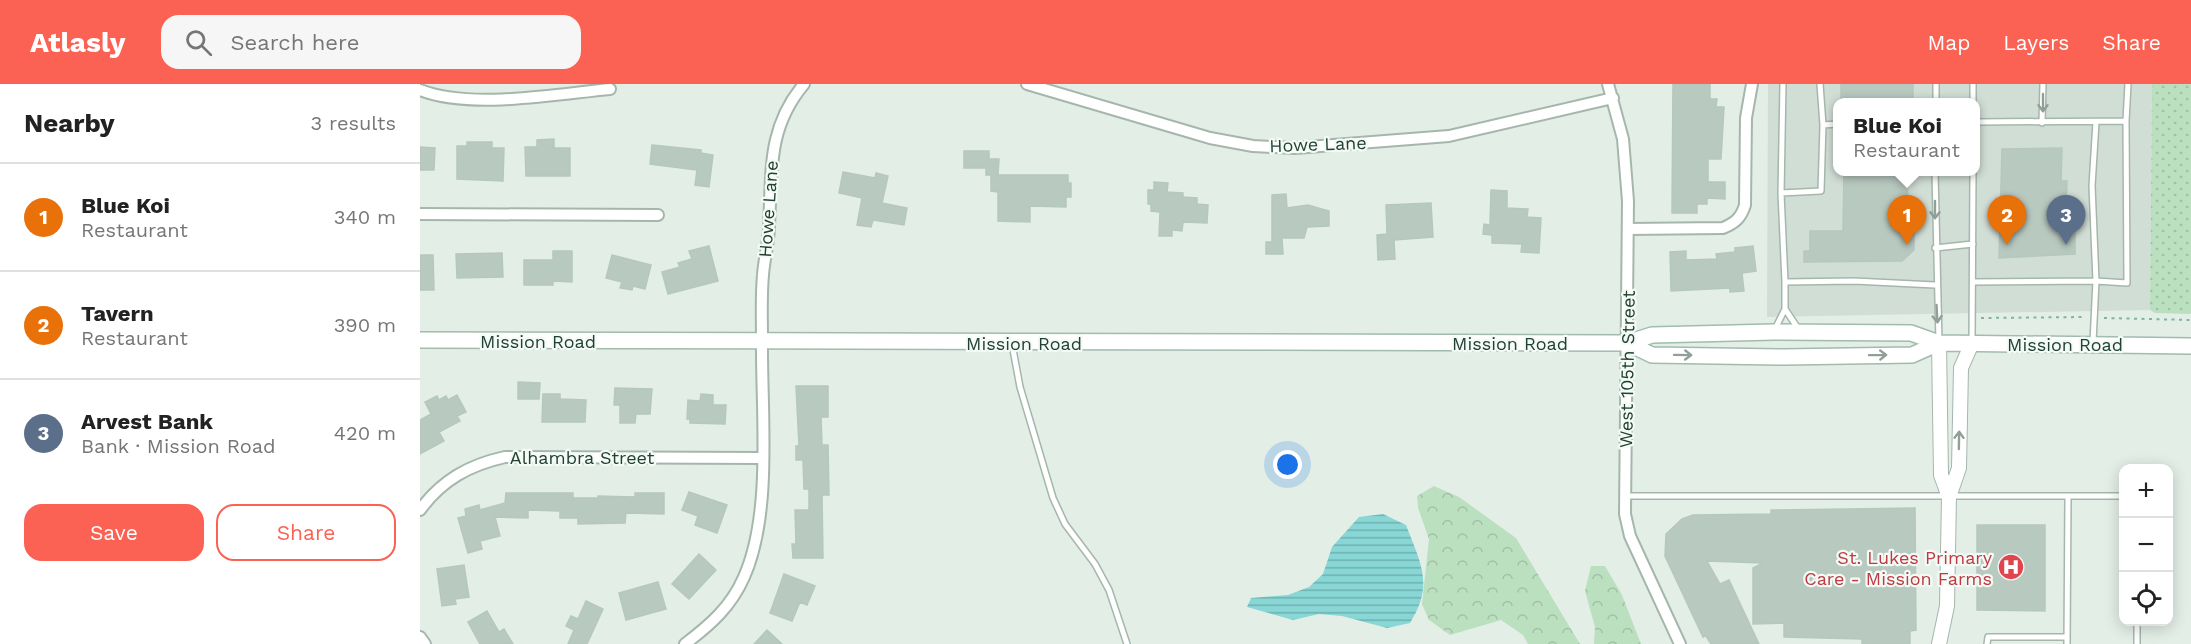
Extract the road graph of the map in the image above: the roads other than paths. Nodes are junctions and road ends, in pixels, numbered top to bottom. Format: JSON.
{"nodes":[{"id":1,"x":804,"y":84,"type":"edge"},
{"id":2,"x":1027,"y":84,"type":"edge"},
{"id":3,"x":1608,"y":84,"type":"edge"},
{"id":4,"x":1752,"y":84,"type":"edge"},
{"id":5,"x":1782,"y":84,"type":"edge"},
{"id":6,"x":1820,"y":84,"type":"edge"},
{"id":7,"x":2043,"y":84,"type":"edge"},
{"id":8,"x":2128,"y":84,"type":"edge"},
{"id":9,"x":610,"y":88,"type":"dead end"},
{"id":10,"x":420,"y":90,"type":"edge"},
{"id":11,"x":1613,"y":98,"type":"junction"},
{"id":12,"x":2126,"y":121,"type":"junction"},
{"id":13,"x":1980,"y":122,"type":"edge"},
{"id":14,"x":2096,"y":122,"type":"junction"},
{"id":15,"x":2042,"y":123,"type":"junction"},
{"id":16,"x":1833,"y":124,"type":"edge"},
{"id":17,"x":1823,"y":125,"type":"junction"},
{"id":18,"x":1935,"y":176,"type":"edge"},
{"id":19,"x":1973,"y":176,"type":"edge"},
{"id":20,"x":1781,"y":193,"type":"junction"},
{"id":21,"x":420,"y":214,"type":"edge"},
{"id":22,"x":658,"y":215,"type":"dead end"},
{"id":23,"x":1628,"y":229,"type":"junction"},
{"id":24,"x":1973,"y":244,"type":"junction"},
{"id":25,"x":1935,"y":248,"type":"junction"},
{"id":26,"x":2096,"y":281,"type":"junction"},
{"id":27,"x":1785,"y":282,"type":"junction"},
{"id":28,"x":1973,"y":282,"type":"junction"},
{"id":29,"x":1935,"y":285,"type":"junction"},
{"id":30,"x":1785,"y":309,"type":"junction"},
{"id":31,"x":1774,"y":333,"type":"junction"},
{"id":32,"x":1801,"y":333,"type":"junction"},
{"id":33,"x":420,"y":340,"type":"edge"},
{"id":34,"x":762,"y":342,"type":"junction"},
{"id":35,"x":1011,"y":342,"type":"junction"},
{"id":36,"x":1627,"y":343,"type":"junction"},
{"id":37,"x":1939,"y":343,"type":"junction"},
{"id":38,"x":1972,"y":343,"type":"junction"},
{"id":39,"x":2092,"y":344,"type":"junction"},
{"id":40,"x":2191,"y":346,"type":"edge"},
{"id":41,"x":762,"y":458,"type":"junction"},
{"id":42,"x":1625,"y":496,"type":"junction"},
{"id":43,"x":1948,"y":496,"type":"junction"},
{"id":44,"x":2068,"y":496,"type":"junction"},
{"id":45,"x":2119,"y":496,"type":"edge"},
{"id":46,"x":420,"y":510,"type":"edge"},
{"id":47,"x":2138,"y":626,"type":"edge"},
{"id":48,"x":420,"y":637,"type":"edge"},
{"id":49,"x":2067,"y":641,"type":"edge"},
{"id":50,"x":425,"y":644,"type":"edge"},
{"id":51,"x":685,"y":644,"type":"edge"},
{"id":52,"x":1127,"y":644,"type":"edge"},
{"id":53,"x":1680,"y":644,"type":"edge"},
{"id":54,"x":1939,"y":644,"type":"edge"},
{"id":55,"x":1987,"y":644,"type":"edge"},
{"id":56,"x":2138,"y":644,"type":"edge"}],
"edges":[{"from":1,"to":34,"type":"street","name":"Howe Lane"},
{"from":2,"to":11,"type":"street","name":"Howe Lane"},
{"from":3,"to":11,"type":"street","name":"West 105th Street"},
{"from":4,"to":23,"type":"street"},
{"from":5,"to":20,"type":"lane"},
{"from":6,"to":17,"type":"lane"},
{"from":7,"to":15,"type":"lane","one_way":true},
{"from":8,"to":12,"type":"lane"},
{"from":9,"to":10,"type":"street"},
{"from":11,"to":23,"type":"street","name":"West 105th Street"},
{"from":12,"to":14,"type":"lane"},
{"from":12,"to":26,"type":"lane"},
{"from":13,"to":15,"type":"lane"},
{"from":14,"to":15,"type":"lane"},
{"from":14,"to":26,"type":"lane"},
{"from":16,"to":17,"type":"lane"},
{"from":17,"to":20,"type":"lane"},
{"from":18,"to":25,"type":"lane","one_way":true},
{"from":19,"to":24,"type":"lane"},
{"from":20,"to":27,"type":"lane"},
{"from":21,"to":22,"type":"street"},
{"from":23,"to":36,"type":"street","name":"West 105th Street"},
{"from":24,"to":25,"type":"lane"},
{"from":24,"to":28,"type":"lane"},
{"from":25,"to":29,"type":"lane"},
{"from":26,"to":28,"type":"lane"},
{"from":26,"to":39,"type":"lane"},
{"from":27,"to":29,"type":"lane"},
{"from":27,"to":30,"type":"lane"},
{"from":28,"to":38,"type":"lane"},
{"from":29,"to":37,"type":"lane","one_way":true},
{"from":30,"to":31,"type":"lane"},
{"from":30,"to":32,"type":"lane"},
{"from":31,"to":32,"type":"main road","name":"Mission Road"},
{"from":31,"to":36,"type":"main road","name":"Mission Road"},
{"from":32,"to":37,"type":"main road","name":"Mission Road"},
{"from":33,"to":34,"type":"main road","name":"Mission Road"},
{"from":34,"to":35,"type":"main road","name":"Mission Road"},
{"from":34,"to":41,"type":"street","name":"Howe Lane"},
{"from":35,"to":36,"type":"main road","name":"Mission Road"},
{"from":35,"to":52,"type":"lane"},
{"from":36,"to":37,"type":"main road","name":"Mission Road","one_way":true},
{"from":36,"to":42,"type":"street","name":"West 105th Street"},
{"from":37,"to":38,"type":"main road","name":"Mission Road"},
{"from":37,"to":43,"type":"street"},
{"from":38,"to":39,"type":"main road","name":"Mission Road"},
{"from":43,"to":38,"type":"street","one_way":true},
{"from":39,"to":40,"type":"main road","name":"Mission Road"},
{"from":41,"to":46,"type":"street","name":"Alhambra Street"},
{"from":41,"to":51,"type":"street","name":"Howe Lane"},
{"from":42,"to":43,"type":"lane"},
{"from":42,"to":53,"type":"street","name":"West 105th Street"},
{"from":43,"to":44,"type":"lane"},
{"from":43,"to":54,"type":"street"},
{"from":44,"to":45,"type":"lane"},
{"from":44,"to":49,"type":"lane"},
{"from":47,"to":56,"type":"lane"},
{"from":48,"to":50,"type":"street"},
{"from":49,"to":55,"type":"lane"}]}
